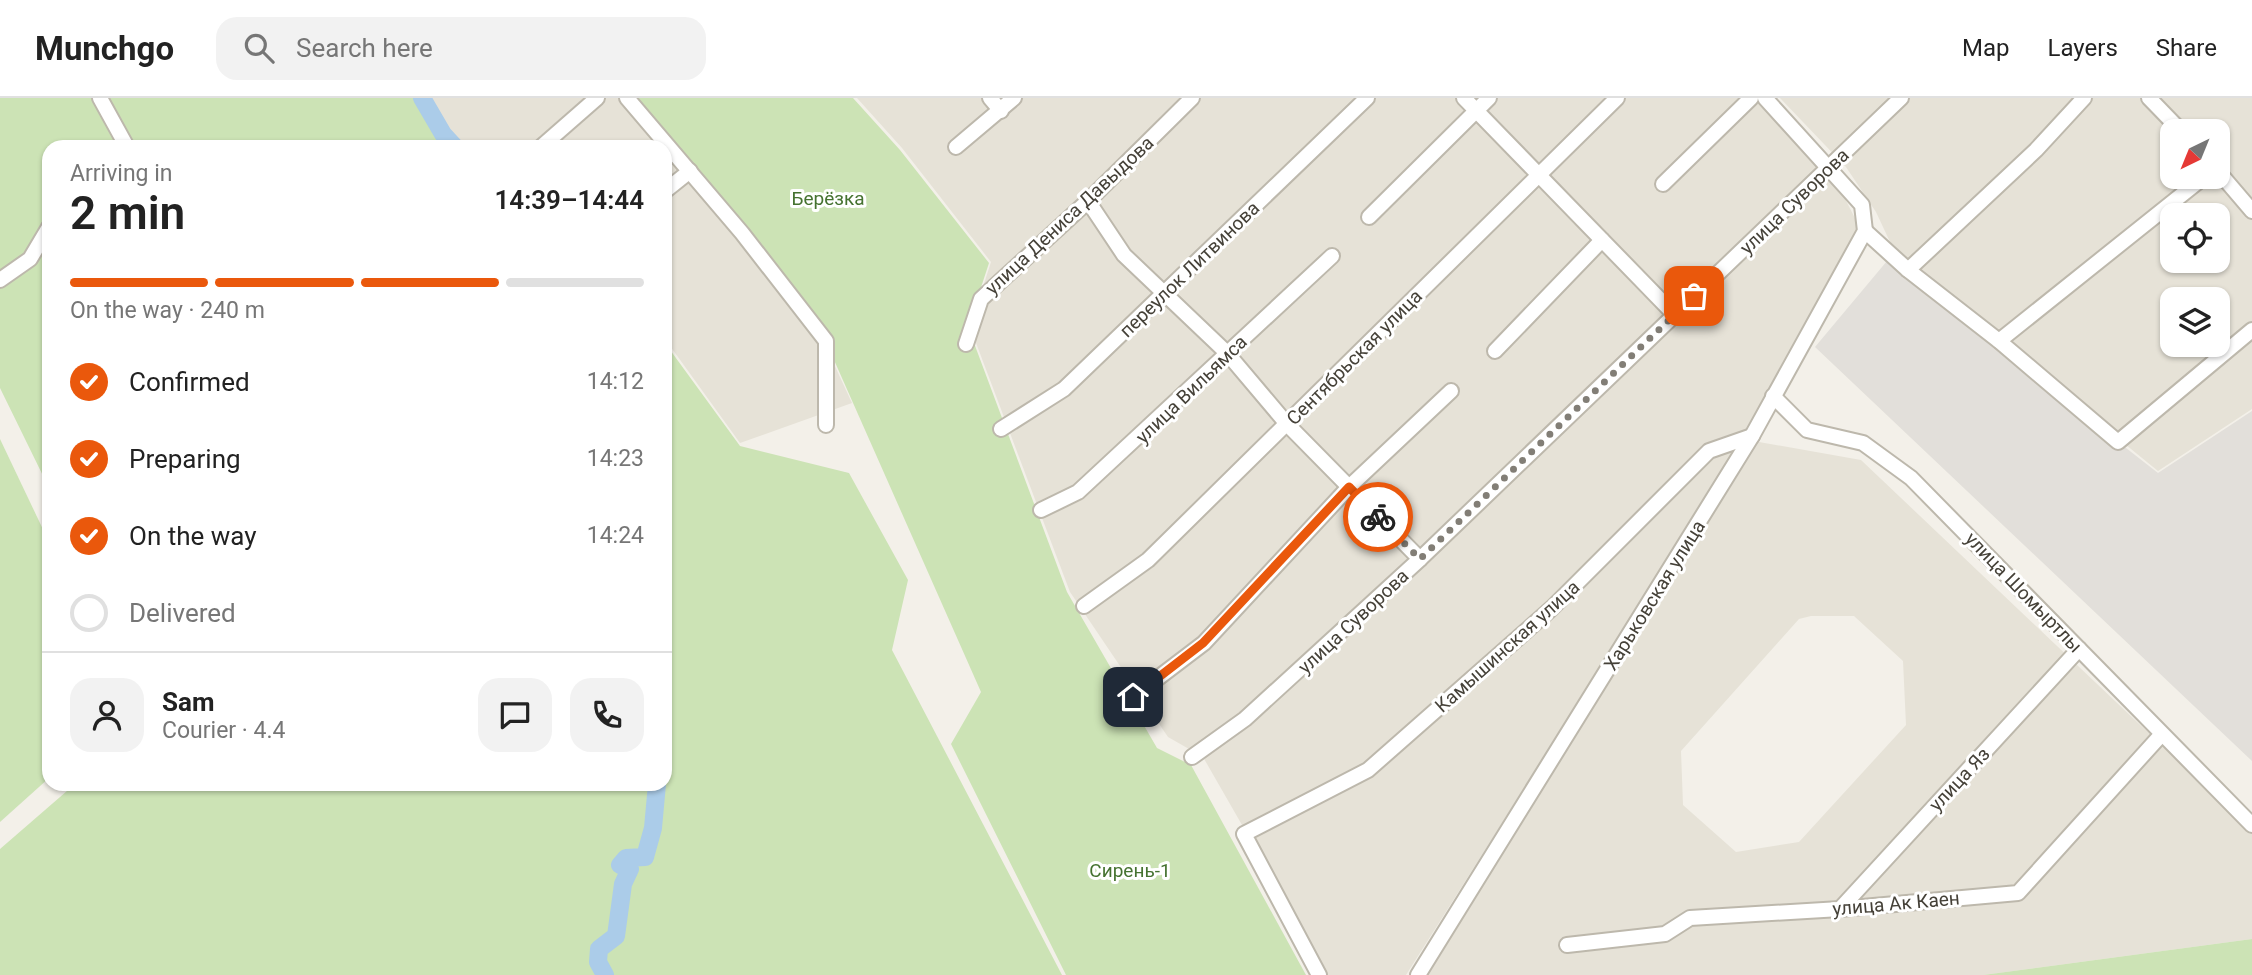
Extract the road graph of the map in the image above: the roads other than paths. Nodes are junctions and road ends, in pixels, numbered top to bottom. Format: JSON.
{"nodes":[{"id":1,"x":100,"y":98,"type":"edge"},
{"id":2,"x":597,"y":98,"type":"edge"},
{"id":3,"x":626,"y":98,"type":"edge"},
{"id":4,"x":990,"y":98,"type":"edge"},
{"id":5,"x":1014,"y":98,"type":"edge"},
{"id":6,"x":1192,"y":98,"type":"edge"},
{"id":7,"x":1367,"y":98,"type":"edge"},
{"id":8,"x":1464,"y":98,"type":"edge"},
{"id":9,"x":1489,"y":98,"type":"edge"},
{"id":10,"x":1617,"y":98,"type":"edge"},
{"id":11,"x":1751,"y":98,"type":"edge"},
{"id":12,"x":1765,"y":98,"type":"edge"},
{"id":13,"x":1901,"y":98,"type":"edge"},
{"id":14,"x":2084,"y":98,"type":"edge"},
{"id":15,"x":2149,"y":98,"type":"edge"},
{"id":16,"x":1476,"y":110,"type":"junction"},
{"id":17,"x":1001,"y":111,"type":"junction"},
{"id":18,"x":2169,"y":119,"type":"edge"},
{"id":19,"x":123,"y":140,"type":"edge"},
{"id":20,"x":549,"y":140,"type":"edge"},
{"id":21,"x":663,"y":140,"type":"edge"},
{"id":22,"x":956,"y":147,"type":"dead end"},
{"id":23,"x":672,"y":150,"type":"edge"},
{"id":24,"x":1829,"y":166,"type":"junction"},
{"id":25,"x":690,"y":171,"type":"junction"},
{"id":26,"x":1538,"y":174,"type":"junction"},
{"id":27,"x":1663,"y":184,"type":"dead end"},
{"id":28,"x":672,"y":185,"type":"edge"},
{"id":29,"x":2230,"y":185,"type":"edge"},
{"id":30,"x":2189,"y":189,"type":"edge"},
{"id":31,"x":1088,"y":201,"type":"junction"},
{"id":32,"x":2252,"y":211,"type":"edge"},
{"id":33,"x":1369,"y":217,"type":"dead end"},
{"id":34,"x":1865,"y":231,"type":"junction"},
{"id":35,"x":42,"y":239,"type":"edge"},
{"id":36,"x":1602,"y":240,"type":"junction"},
{"id":37,"x":1332,"y":256,"type":"dead end"},
{"id":38,"x":1908,"y":270,"type":"junction"},
{"id":39,"x":0,"y":280,"type":"edge"},
{"id":40,"x":1166,"y":292,"type":"junction"},
{"id":41,"x":1675,"y":315,"type":"junction"},
{"id":42,"x":2252,"y":330,"type":"edge"},
{"id":43,"x":1999,"y":341,"type":"junction"},
{"id":44,"x":966,"y":344,"type":"dead end"},
{"id":45,"x":1495,"y":351,"type":"dead end"},
{"id":46,"x":1227,"y":353,"type":"junction"},
{"id":47,"x":1451,"y":391,"type":"dead end"},
{"id":48,"x":1773,"y":396,"type":"junction"},
{"id":49,"x":1287,"y":424,"type":"junction"},
{"id":50,"x":826,"y":425,"type":"dead end"},
{"id":51,"x":1001,"y":429,"type":"dead end"},
{"id":52,"x":1752,"y":436,"type":"junction"},
{"id":53,"x":1349,"y":487,"type":"junction"},
{"id":54,"x":1041,"y":510,"type":"dead end"},
{"id":55,"x":1420,"y":559,"type":"junction"},
{"id":56,"x":1084,"y":606,"type":"dead end"},
{"id":57,"x":2079,"y":649,"type":"junction"},
{"id":58,"x":1133,"y":697,"type":"dead end"},
{"id":59,"x":2161,"y":735,"type":"junction"},
{"id":60,"x":1192,"y":757,"type":"dead end"},
{"id":61,"x":2252,"y":825,"type":"edge"},
{"id":62,"x":1840,"y":909,"type":"junction"},
{"id":63,"x":1567,"y":945,"type":"dead end"},
{"id":64,"x":1319,"y":975,"type":"edge"},
{"id":65,"x":1418,"y":975,"type":"edge"}],
"edges":[{"from":1,"to":19,"type":"street"},
{"from":2,"to":20,"type":"street"},
{"from":3,"to":21,"type":"street"},
{"from":4,"to":17,"type":"street"},
{"from":5,"to":17,"type":"street"},
{"from":6,"to":31,"type":"street","name":"улица Дениса Давыдова"},
{"from":7,"to":40,"type":"street","name":"переулок Литвинова"},
{"from":8,"to":16,"type":"street"},
{"from":9,"to":16,"type":"street"},
{"from":10,"to":26,"type":"street","name":"Сентябрьская улица"},
{"from":11,"to":27,"type":"street"},
{"from":12,"to":24,"type":"street"},
{"from":13,"to":24,"type":"street","name":"улица Суворова"},
{"from":14,"to":38,"type":"street"},
{"from":15,"to":18,"type":"street"},
{"from":16,"to":26,"type":"street"},
{"from":16,"to":33,"type":"street"},
{"from":17,"to":22,"type":"street"},
{"from":23,"to":25,"type":"street"},
{"from":24,"to":34,"type":"street"},
{"from":24,"to":41,"type":"street","name":"улица Суворова"},
{"from":25,"to":28,"type":"street"},
{"from":25,"to":50,"type":"street"},
{"from":26,"to":36,"type":"street"},
{"from":26,"to":49,"type":"street","name":"Сентябрьская улица"},
{"from":29,"to":32,"type":"street"},
{"from":30,"to":43,"type":"street"},
{"from":31,"to":40,"type":"street"},
{"from":31,"to":44,"type":"street","name":"улица Дениса Давыдова"},
{"from":34,"to":38,"type":"street"},
{"from":34,"to":48,"type":"street","name":"Харьковская улица"},
{"from":35,"to":39,"type":"street"},
{"from":36,"to":41,"type":"street"},
{"from":36,"to":45,"type":"street"},
{"from":37,"to":46,"type":"street","name":"улица Вильямса"},
{"from":38,"to":43,"type":"street"},
{"from":40,"to":46,"type":"street"},
{"from":40,"to":51,"type":"street","name":"переулок Литвинова"},
{"from":41,"to":55,"type":"street","name":"улица Суворова"},
{"from":42,"to":43,"type":"street"},
{"from":46,"to":49,"type":"street"},
{"from":46,"to":54,"type":"street","name":"улица Вильямса"},
{"from":47,"to":53,"type":"street"},
{"from":48,"to":52,"type":"street","name":"Харьковская улица"},
{"from":48,"to":57,"type":"street","name":"улица Шомыртлы"},
{"from":49,"to":53,"type":"street"},
{"from":49,"to":56,"type":"street","name":"Сентябрьская улица"},
{"from":52,"to":64,"type":"street","name":"Камышинская улица"},
{"from":52,"to":65,"type":"street","name":"Харьковская улица"},
{"from":53,"to":55,"type":"street"},
{"from":53,"to":58,"type":"street"},
{"from":55,"to":60,"type":"street","name":"улица Суворова"},
{"from":57,"to":59,"type":"street","name":"улица Шомыртлы"},
{"from":57,"to":62,"type":"street","name":"улица Яз"},
{"from":59,"to":61,"type":"street","name":"улица Шомыртлы"},
{"from":59,"to":62,"type":"street","name":"улица Ак Каен"},
{"from":62,"to":63,"type":"street","name":"улица Ак Каен"}]}
